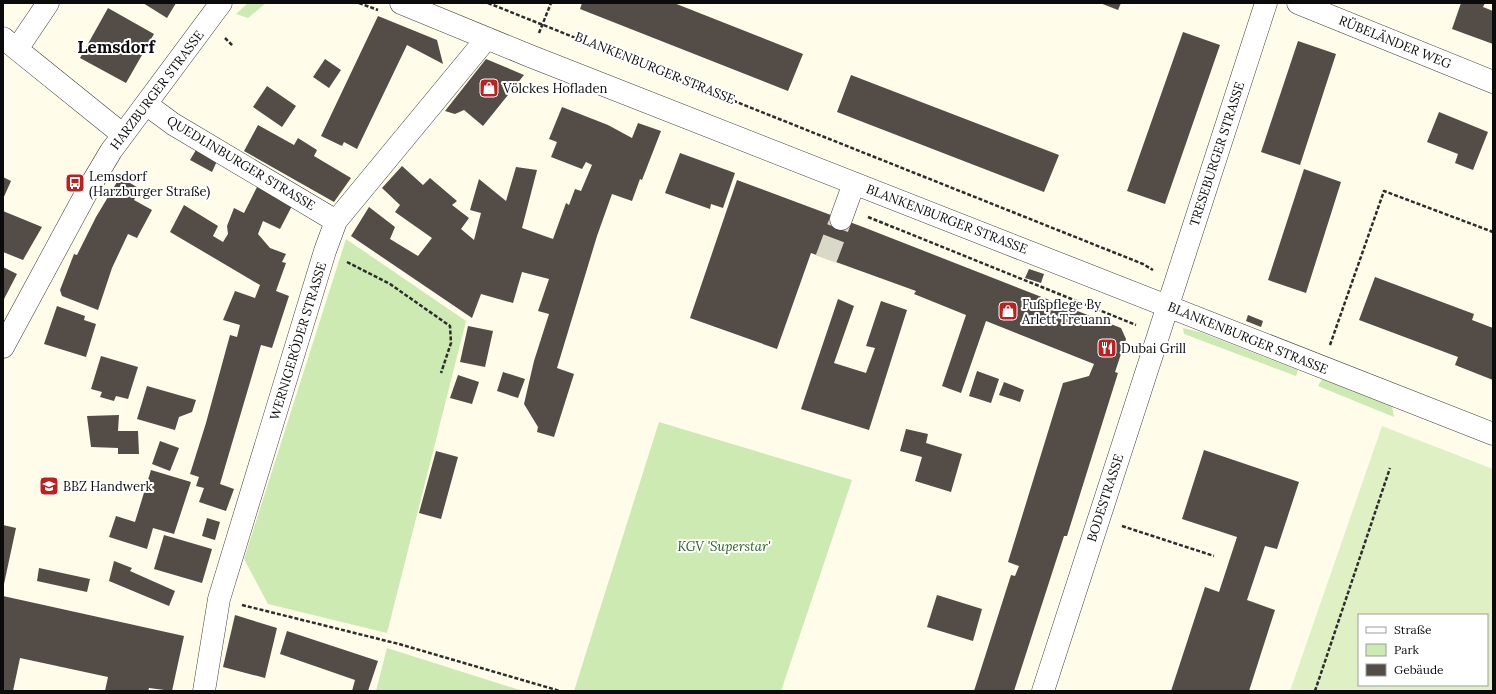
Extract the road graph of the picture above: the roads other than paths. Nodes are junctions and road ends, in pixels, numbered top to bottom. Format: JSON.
{"nodes":[{"id":1,"x":48,"y":3,"type":"edge"},
{"id":2,"x":221,"y":3,"type":"edge"},
{"id":3,"x":401,"y":3,"type":"edge"},
{"id":4,"x":1266,"y":3,"type":"edge"},
{"id":5,"x":1298,"y":3,"type":"edge"},
{"id":6,"x":487,"y":38,"type":"junction"},
{"id":7,"x":10,"y":43,"type":"edge"},
{"id":8,"x":1493,"y":82,"type":"edge"},
{"id":9,"x":146,"y":104,"type":"junction"},
{"id":10,"x":122,"y":134,"type":"junction"},
{"id":11,"x":854,"y":183,"type":"junction"},
{"id":12,"x":840,"y":218,"type":"tunnel mouth"},
{"id":13,"x":336,"y":221,"type":"junction"},
{"id":14,"x":1167,"y":306,"type":"junction"},
{"id":15,"x":4,"y":344,"type":"edge"},
{"id":16,"x":1493,"y":434,"type":"edge"},
{"id":17,"x":204,"y":691,"type":"edge"},
{"id":18,"x":1043,"y":691,"type":"edge"}],
"edges":[{"from":1,"to":7,"type":"street"},
{"from":2,"to":9,"type":"street","name":"HARZBURGER STRASSE"},
{"from":3,"to":6,"type":"street","name":"BLANKENBURGER STRASSE"},
{"from":4,"to":14,"type":"street","name":"TRESEBURGER STRASSE"},
{"from":5,"to":8,"type":"street","name":"RÜBELÄNDER WEG"},
{"from":6,"to":11,"type":"street","name":"BLANKENBURGER STRASSE"},
{"from":6,"to":13,"type":"street","name":"WERNIGERÖDER STRASSE"},
{"from":7,"to":10,"type":"street"},
{"from":9,"to":10,"type":"street","name":"HARZBURGER STRASSE"},
{"from":9,"to":13,"type":"street","name":"QUEDLINBURGER STRASSE"},
{"from":10,"to":15,"type":"street","name":"HARZBURGER STRASSE"},
{"from":11,"to":12,"type":"street"},
{"from":11,"to":14,"type":"street","name":"BLANKENBURGER STRASSE"},
{"from":13,"to":17,"type":"street","name":"WERNIGERÖDER STRASSE"},
{"from":14,"to":16,"type":"street","name":"BLANKENBURGER STRASSE"},
{"from":14,"to":18,"type":"street","name":"BODESTRASSE"}]}
